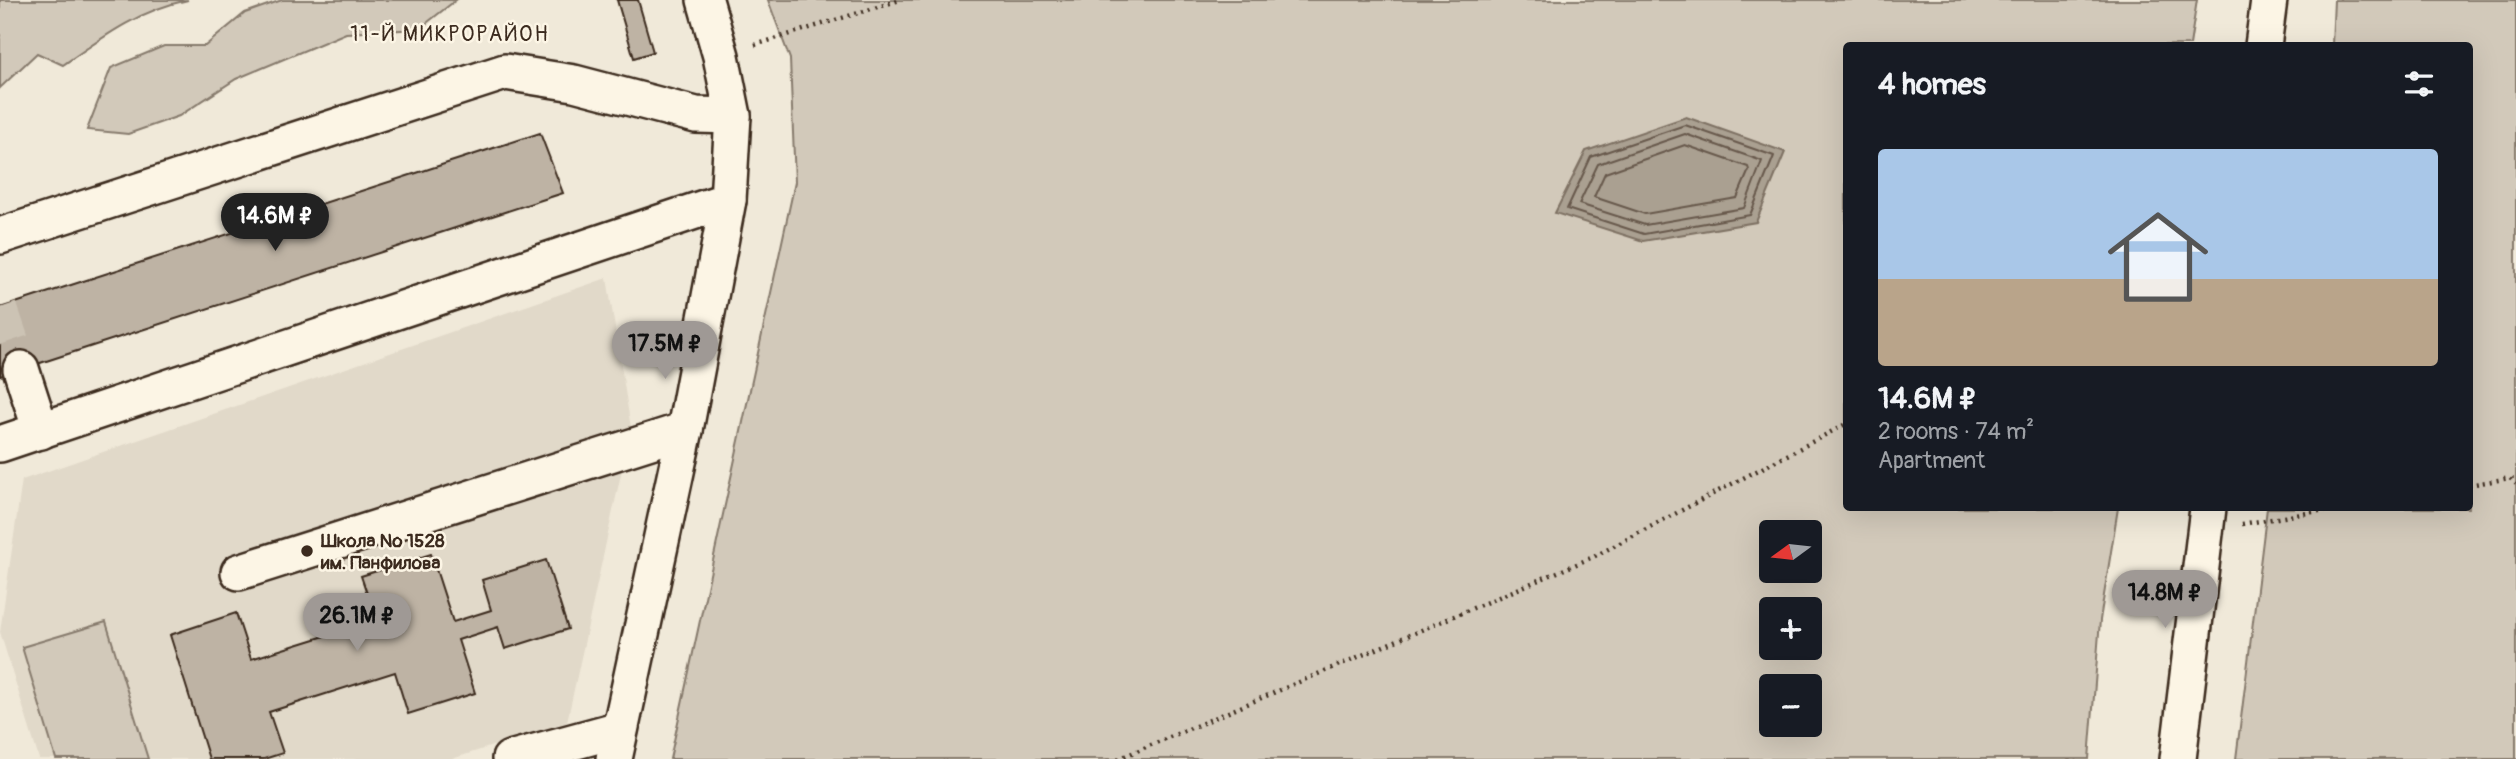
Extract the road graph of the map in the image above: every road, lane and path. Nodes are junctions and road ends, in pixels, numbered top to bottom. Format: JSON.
{"nodes":[{"id":1,"x":705,"y":0,"type":"edge"},
{"id":2,"x":900,"y":0,"type":"edge"},
{"id":3,"x":2269,"y":0,"type":"edge"},
{"id":4,"x":2264,"y":42,"type":"edge"},
{"id":5,"x":721,"y":56,"type":"junction"},
{"id":6,"x":733,"y":116,"type":"junction"},
{"id":7,"x":728,"y":200,"type":"junction"},
{"id":8,"x":0,"y":236,"type":"edge"},
{"id":9,"x":21,"y":369,"type":"tunnel mouth"},
{"id":10,"x":1843,"y":426,"type":"edge"},
{"id":11,"x":685,"y":430,"type":"junction"},
{"id":12,"x":41,"y":431,"type":"junction"},
{"id":13,"x":0,"y":444,"type":"edge"},
{"id":14,"x":2473,"y":484,"type":"edge"},
{"id":15,"x":2516,"y":484,"type":"edge"},
{"id":16,"x":2319,"y":511,"type":"edge"},
{"id":17,"x":2206,"y":522,"type":"edge"},
{"id":18,"x":239,"y":572,"type":"dead end"},
{"id":19,"x":617,"y":744,"type":"edge"},
{"id":20,"x":510,"y":759,"type":"edge"},
{"id":21,"x":1118,"y":759,"type":"edge"},
{"id":22,"x":2178,"y":759,"type":"edge"}],
"edges":[{"from":1,"to":5,"type":"street"},
{"from":2,"to":5,"type":"path"},
{"from":3,"to":4,"type":"street"},
{"from":5,"to":6,"type":"street"},
{"from":6,"to":7,"type":"street"},
{"from":6,"to":8,"type":"street"},
{"from":7,"to":11,"type":"street"},
{"from":7,"to":12,"type":"street"},
{"from":9,"to":12,"type":"street"},
{"from":10,"to":21,"type":"path"},
{"from":11,"to":18,"type":"street"},
{"from":11,"to":19,"type":"street"},
{"from":12,"to":13,"type":"street"},
{"from":14,"to":15,"type":"path"},
{"from":16,"to":17,"type":"path"},
{"from":17,"to":22,"type":"street"},
{"from":19,"to":20,"type":"street"}]}
